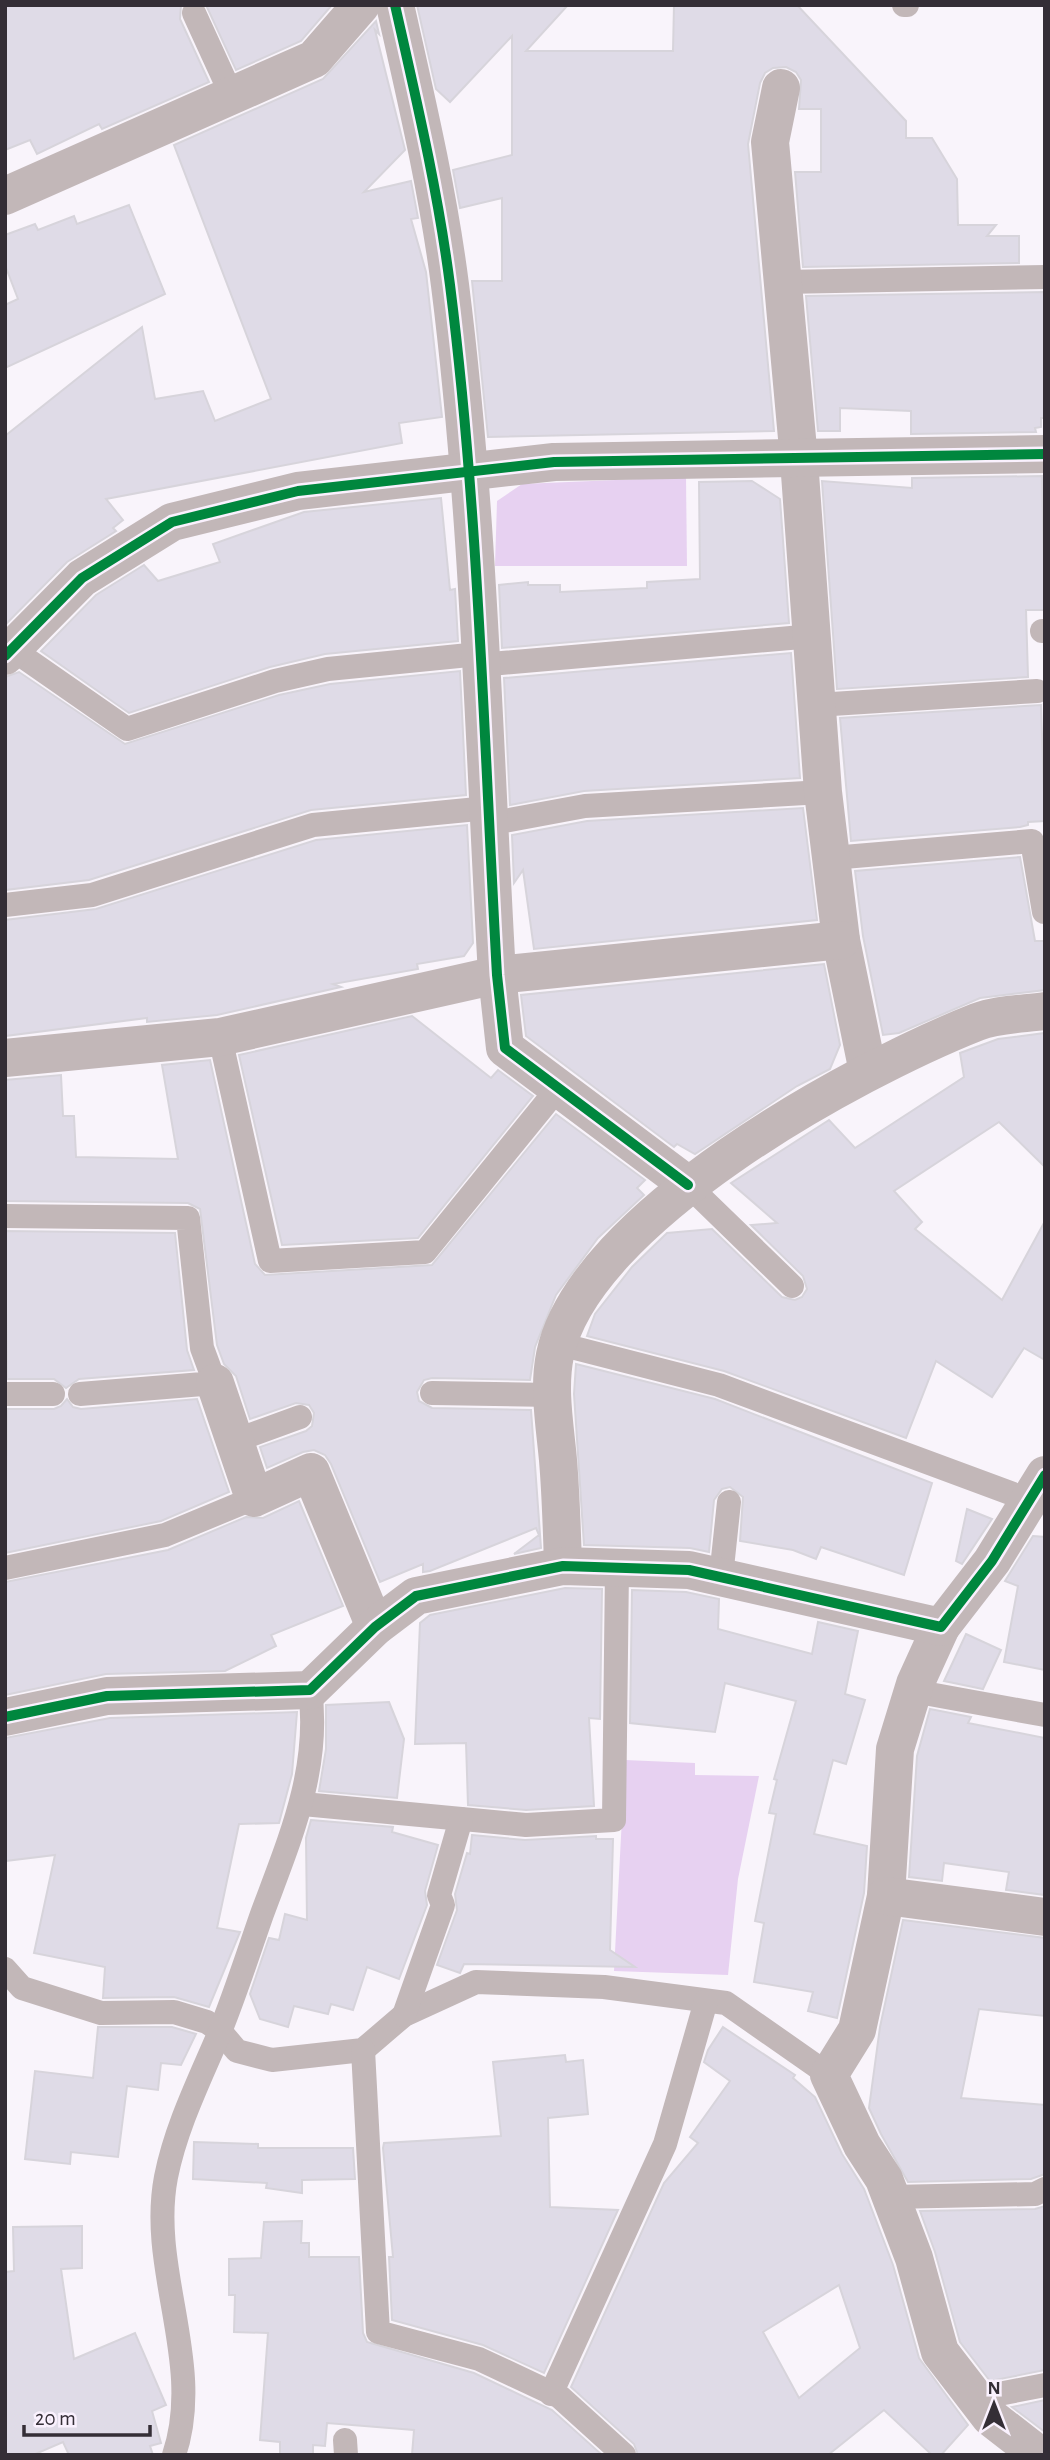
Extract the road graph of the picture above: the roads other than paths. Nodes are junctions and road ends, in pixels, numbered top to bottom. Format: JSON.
{"nodes":[{"id":1,"x":361,"y":5,"type":"edge"},
{"id":2,"x":395,"y":5,"type":"edge"},
{"id":3,"x":194,"y":13,"type":"dead end"},
{"id":4,"x":781,"y":88,"type":"dead end"},
{"id":5,"x":232,"y":96,"type":"junction"},
{"id":6,"x":5,"y":196,"type":"edge"},
{"id":7,"x":1045,"y":277,"type":"edge"},
{"id":8,"x":783,"y":282,"type":"junction"},
{"id":9,"x":1045,"y":454,"type":"edge"},
{"id":10,"x":799,"y":460,"type":"junction"},
{"id":11,"x":468,"y":472,"type":"junction"},
{"id":12,"x":813,"y":636,"type":"junction"},
{"id":13,"x":9,"y":652,"type":"edge"},
{"id":14,"x":479,"y":659,"type":"junction"},
{"id":15,"x":1037,"y":691,"type":"dead end"},
{"id":16,"x":816,"y":705,"type":"junction"},
{"id":17,"x":823,"y":792,"type":"junction"},
{"id":18,"x":488,"y":816,"type":"junction"},
{"id":19,"x":831,"y":858,"type":"junction"},
{"id":20,"x":5,"y":905,"type":"edge"},
{"id":21,"x":1044,"y":912,"type":"edge"},
{"id":22,"x":841,"y":940,"type":"junction"},
{"id":23,"x":497,"y":975,"type":"junction"},
{"id":24,"x":1045,"y":1011,"type":"edge"},
{"id":25,"x":220,"y":1037,"type":"junction"},
{"id":26,"x":5,"y":1058,"type":"edge"},
{"id":27,"x":867,"y":1072,"type":"junction"},
{"id":28,"x":559,"y":1087,"type":"junction"},
{"id":29,"x":688,"y":1185,"type":"junction"},
{"id":30,"x":5,"y":1216,"type":"edge"},
{"id":31,"x":792,"y":1286,"type":"dead end"},
{"id":32,"x":559,"y":1344,"type":"junction"},
{"id":33,"x":215,"y":1383,"type":"junction"},
{"id":34,"x":432,"y":1393,"type":"dead end"},
{"id":35,"x":5,"y":1394,"type":"edge"},
{"id":36,"x":53,"y":1394,"type":"dead end"},
{"id":37,"x":80,"y":1394,"type":"dead end"},
{"id":38,"x":552,"y":1395,"type":"junction"},
{"id":39,"x":300,"y":1417,"type":"dead end"},
{"id":40,"x":234,"y":1441,"type":"junction"},
{"id":41,"x":1037,"y":1488,"type":"edge"},
{"id":42,"x":254,"y":1498,"type":"junction"},
{"id":43,"x":729,"y":1502,"type":"dead end"},
{"id":44,"x":563,"y":1566,"type":"junction"},
{"id":45,"x":5,"y":1568,"type":"edge"},
{"id":46,"x":617,"y":1568,"type":"junction"},
{"id":47,"x":721,"y":1577,"type":"junction"},
{"id":48,"x":374,"y":1627,"type":"junction"},
{"id":49,"x":941,"y":1627,"type":"junction"},
{"id":50,"x":310,"y":1690,"type":"junction"},
{"id":51,"x":913,"y":1690,"type":"junction"},
{"id":52,"x":1045,"y":1715,"type":"edge"},
{"id":53,"x":5,"y":1717,"type":"edge"},
{"id":54,"x":303,"y":1804,"type":"junction"},
{"id":55,"x":461,"y":1819,"type":"junction"},
{"id":56,"x":886,"y":1896,"type":"junction"},
{"id":57,"x":1045,"y":1917,"type":"edge"},
{"id":58,"x":5,"y":1969,"type":"edge"},
{"id":59,"x":706,"y":2001,"type":"junction"},
{"id":60,"x":404,"y":2015,"type":"junction"},
{"id":61,"x":220,"y":2031,"type":"junction"},
{"id":62,"x":363,"y":2050,"type":"junction"},
{"id":63,"x":829,"y":2075,"type":"junction"},
{"id":64,"x":1045,"y":2189,"type":"edge"},
{"id":65,"x":891,"y":2197,"type":"junction"},
{"id":66,"x":1045,"y":2385,"type":"edge"},
{"id":67,"x":551,"y":2394,"type":"junction"},
{"id":68,"x":981,"y":2408,"type":"junction"},
{"id":69,"x":174,"y":2455,"type":"edge"},
{"id":70,"x":624,"y":2455,"type":"edge"},
{"id":71,"x":1039,"y":2455,"type":"edge"}],
"edges":[{"from":1,"to":5,"type":"street"},
{"from":2,"to":11,"type":"street"},
{"from":3,"to":5,"type":"lane"},
{"from":4,"to":8,"type":"street"},
{"from":5,"to":6,"type":"street"},
{"from":7,"to":8,"type":"lane"},
{"from":8,"to":10,"type":"street"},
{"from":9,"to":10,"type":"street"},
{"from":10,"to":11,"type":"street"},
{"from":10,"to":12,"type":"street"},
{"from":11,"to":13,"type":"street"},
{"from":11,"to":14,"type":"street"},
{"from":12,"to":14,"type":"lane"},
{"from":12,"to":16,"type":"street"},
{"from":13,"to":14,"type":"lane"},
{"from":14,"to":18,"type":"street"},
{"from":15,"to":16,"type":"lane"},
{"from":16,"to":17,"type":"street"},
{"from":17,"to":18,"type":"lane"},
{"from":17,"to":19,"type":"street"},
{"from":18,"to":20,"type":"lane"},
{"from":18,"to":23,"type":"street"},
{"from":19,"to":21,"type":"lane"},
{"from":19,"to":22,"type":"street"},
{"from":22,"to":23,"type":"street"},
{"from":22,"to":27,"type":"street"},
{"from":23,"to":25,"type":"street"},
{"from":23,"to":28,"type":"street"},
{"from":24,"to":27,"type":"street"},
{"from":25,"to":26,"type":"street"},
{"from":25,"to":28,"type":"lane"},
{"from":27,"to":29,"type":"street"},
{"from":28,"to":29,"type":"street"},
{"from":29,"to":31,"type":"lane"},
{"from":29,"to":32,"type":"street"},
{"from":30,"to":33,"type":"lane"},
{"from":32,"to":38,"type":"street"},
{"from":32,"to":41,"type":"lane"},
{"from":33,"to":37,"type":"lane"},
{"from":33,"to":40,"type":"street"},
{"from":34,"to":38,"type":"lane"},
{"from":35,"to":36,"type":"lane"},
{"from":38,"to":44,"type":"street"},
{"from":39,"to":40,"type":"lane"},
{"from":40,"to":42,"type":"street"},
{"from":41,"to":49,"type":"street"},
{"from":42,"to":45,"type":"lane"},
{"from":42,"to":48,"type":"street"},
{"from":43,"to":47,"type":"lane"},
{"from":44,"to":46,"type":"street"},
{"from":44,"to":48,"type":"street"},
{"from":46,"to":47,"type":"street"},
{"from":46,"to":55,"type":"lane"},
{"from":47,"to":49,"type":"street"},
{"from":48,"to":50,"type":"street"},
{"from":49,"to":51,"type":"street"},
{"from":50,"to":53,"type":"street"},
{"from":50,"to":54,"type":"lane"},
{"from":51,"to":52,"type":"lane"},
{"from":51,"to":56,"type":"street"},
{"from":54,"to":55,"type":"lane"},
{"from":54,"to":61,"type":"lane"},
{"from":55,"to":60,"type":"lane"},
{"from":56,"to":57,"type":"street"},
{"from":56,"to":63,"type":"street"},
{"from":58,"to":61,"type":"lane"},
{"from":59,"to":60,"type":"lane"},
{"from":59,"to":63,"type":"lane"},
{"from":59,"to":67,"type":"lane"},
{"from":60,"to":62,"type":"lane"},
{"from":61,"to":62,"type":"lane"},
{"from":61,"to":69,"type":"lane"},
{"from":62,"to":67,"type":"lane"},
{"from":63,"to":65,"type":"street"},
{"from":64,"to":65,"type":"lane"},
{"from":65,"to":68,"type":"street"},
{"from":66,"to":68,"type":"lane"},
{"from":67,"to":70,"type":"lane"},
{"from":68,"to":71,"type":"street"}]}
